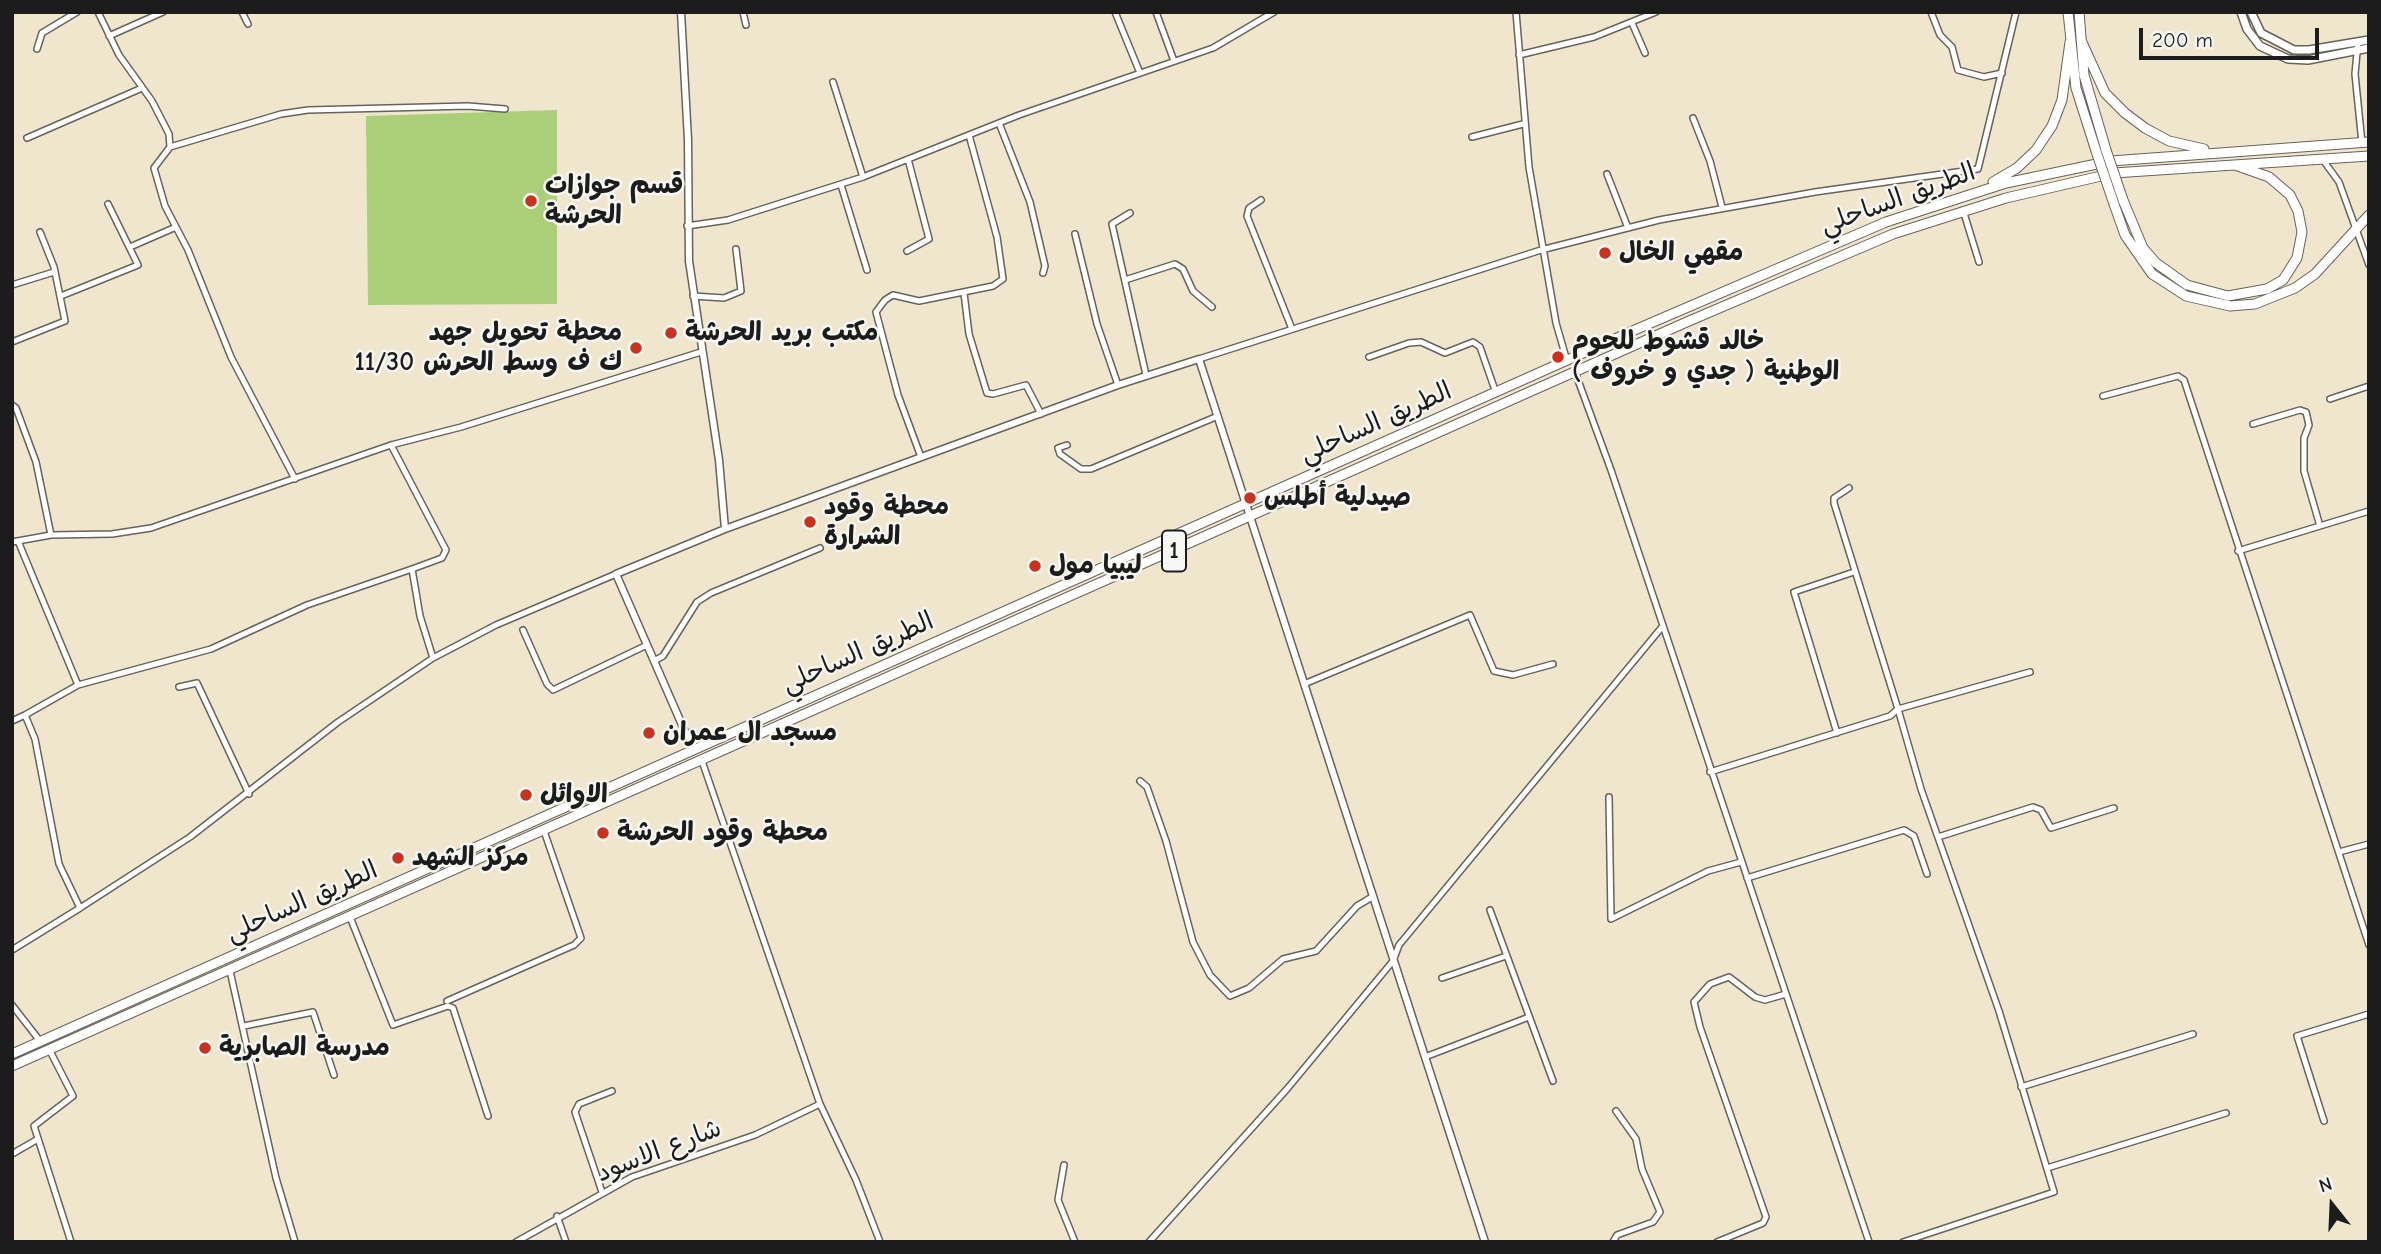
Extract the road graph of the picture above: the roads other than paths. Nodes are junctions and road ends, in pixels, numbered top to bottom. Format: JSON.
{"nodes":[{"id":1,"x":77,"y":12,"type":"edge"},
{"id":2,"x":98,"y":12,"type":"edge"},
{"id":3,"x":163,"y":12,"type":"edge"},
{"id":4,"x":242,"y":12,"type":"edge"},
{"id":5,"x":681,"y":12,"type":"edge"},
{"id":6,"x":743,"y":12,"type":"edge"},
{"id":7,"x":1115,"y":12,"type":"edge"},
{"id":8,"x":1156,"y":12,"type":"edge"},
{"id":9,"x":1258,"y":12,"type":"edge"},
{"id":10,"x":1274,"y":12,"type":"edge"},
{"id":11,"x":1516,"y":12,"type":"edge"},
{"id":12,"x":1656,"y":12,"type":"edge"},
{"id":13,"x":1931,"y":12,"type":"edge"},
{"id":14,"x":2016,"y":12,"type":"edge"},
{"id":15,"x":2068,"y":12,"type":"edge"},
{"id":16,"x":2079,"y":12,"type":"edge"},
{"id":17,"x":2241,"y":12,"type":"edge"},
{"id":18,"x":2251,"y":12,"type":"edge"},
{"id":19,"x":1261,"y":21,"type":"junction"},
{"id":20,"x":1632,"y":23,"type":"junction"},
{"id":21,"x":248,"y":24,"type":"dead end"},
{"id":22,"x":746,"y":25,"type":"dead end"},
{"id":23,"x":109,"y":36,"type":"junction"},
{"id":24,"x":2081,"y":40,"type":"junction"},
{"id":25,"x":2369,"y":40,"type":"edge"},
{"id":26,"x":2070,"y":42,"type":"junction"},
{"id":27,"x":2358,"y":46,"type":"junction"},
{"id":28,"x":37,"y":48,"type":"dead end"},
{"id":29,"x":2369,"y":48,"type":"edge"},
{"id":30,"x":1645,"y":53,"type":"dead end"},
{"id":31,"x":1519,"y":55,"type":"junction"},
{"id":32,"x":1174,"y":61,"type":"junction"},
{"id":33,"x":2002,"y":72,"type":"junction"},
{"id":34,"x":1140,"y":73,"type":"junction"},
{"id":35,"x":833,"y":82,"type":"dead end"},
{"id":36,"x":142,"y":88,"type":"junction"},
{"id":37,"x":505,"y":109,"type":"dead end"},
{"id":38,"x":1693,"y":118,"type":"dead end"},
{"id":39,"x":999,"y":123,"type":"junction"},
{"id":40,"x":1523,"y":124,"type":"junction"},
{"id":41,"x":969,"y":135,"type":"junction"},
{"id":42,"x":1472,"y":137,"type":"dead end"},
{"id":43,"x":27,"y":138,"type":"dead end"},
{"id":44,"x":2366,"y":143,"type":"edge"},
{"id":45,"x":170,"y":147,"type":"junction"},
{"id":46,"x":2220,"y":151,"type":"junction"},
{"id":47,"x":2102,"y":152,"type":"junction"},
{"id":48,"x":2369,"y":156,"type":"edge"},
{"id":49,"x":908,"y":159,"type":"junction"},
{"id":50,"x":2322,"y":159,"type":"junction"},
{"id":51,"x":2230,"y":163,"type":"junction"},
{"id":52,"x":1607,"y":174,"type":"dead end"},
{"id":53,"x":863,"y":177,"type":"junction"},
{"id":54,"x":841,"y":185,"type":"junction"},
{"id":55,"x":1964,"y":195,"type":"junction"},
{"id":56,"x":1261,"y":200,"type":"dead end"},
{"id":57,"x":2118,"y":202,"type":"junction"},
{"id":58,"x":108,"y":204,"type":"dead end"},
{"id":59,"x":1722,"y":207,"type":"junction"},
{"id":60,"x":1963,"y":210,"type":"junction"},
{"id":61,"x":1130,"y":213,"type":"dead end"},
{"id":62,"x":2369,"y":215,"type":"edge"},
{"id":63,"x":687,"y":226,"type":"junction"},
{"id":64,"x":176,"y":227,"type":"junction"},
{"id":65,"x":1628,"y":228,"type":"junction"},
{"id":66,"x":2356,"y":230,"type":"junction"},
{"id":67,"x":40,"y":232,"type":"dead end"},
{"id":68,"x":1075,"y":234,"type":"dead end"},
{"id":69,"x":130,"y":247,"type":"junction"},
{"id":70,"x":736,"y":249,"type":"dead end"},
{"id":71,"x":1541,"y":250,"type":"junction"},
{"id":72,"x":907,"y":251,"type":"dead end"},
{"id":73,"x":1979,"y":262,"type":"dead end"},
{"id":74,"x":2369,"y":265,"type":"edge"},
{"id":75,"x":867,"y":270,"type":"dead end"},
{"id":76,"x":54,"y":272,"type":"junction"},
{"id":77,"x":1043,"y":273,"type":"dead end"},
{"id":78,"x":1125,"y":280,"type":"junction"},
{"id":79,"x":12,"y":285,"type":"edge"},
{"id":80,"x":964,"y":293,"type":"junction"},
{"id":81,"x":61,"y":296,"type":"junction"},
{"id":82,"x":692,"y":296,"type":"junction"},
{"id":83,"x":1212,"y":307,"type":"dead end"},
{"id":84,"x":1292,"y":329,"type":"junction"},
{"id":85,"x":12,"y":342,"type":"edge"},
{"id":86,"x":701,"y":352,"type":"junction"},
{"id":87,"x":1369,"y":357,"type":"dead end"},
{"id":88,"x":1199,"y":359,"type":"junction"},
{"id":89,"x":1567,"y":361,"type":"junction"},
{"id":90,"x":1574,"y":372,"type":"junction"},
{"id":91,"x":1146,"y":376,"type":"junction"},
{"id":92,"x":1118,"y":385,"type":"junction"},
{"id":93,"x":2369,"y":386,"type":"edge"},
{"id":94,"x":1496,"y":393,"type":"junction"},
{"id":95,"x":2102,"y":396,"type":"dead end"},
{"id":96,"x":2330,"y":399,"type":"dead end"},
{"id":97,"x":12,"y":405,"type":"edge"},
{"id":98,"x":1041,"y":414,"type":"junction"},
{"id":99,"x":1218,"y":416,"type":"junction"},
{"id":100,"x":2253,"y":424,"type":"dead end"},
{"id":101,"x":391,"y":445,"type":"junction"},
{"id":102,"x":1067,"y":445,"type":"dead end"},
{"id":103,"x":921,"y":457,"type":"junction"},
{"id":104,"x":295,"y":479,"type":"junction"},
{"id":105,"x":1849,"y":488,"type":"dead end"},
{"id":106,"x":1245,"y":504,"type":"junction"},
{"id":107,"x":2369,"y":511,"type":"edge"},
{"id":108,"x":1250,"y":517,"type":"junction"},
{"id":109,"x":2320,"y":526,"type":"junction"},
{"id":110,"x":725,"y":529,"type":"junction"},
{"id":111,"x":51,"y":535,"type":"junction"},
{"id":112,"x":15,"y":542,"type":"edge"},
{"id":113,"x":820,"y":548,"type":"dead end"},
{"id":114,"x":2238,"y":551,"type":"junction"},
{"id":115,"x":412,"y":569,"type":"junction"},
{"id":116,"x":1854,"y":572,"type":"junction"},
{"id":117,"x":616,"y":574,"type":"junction"},
{"id":118,"x":1662,"y":627,"type":"junction"},
{"id":119,"x":523,"y":630,"type":"dead end"},
{"id":120,"x":647,"y":645,"type":"junction"},
{"id":121,"x":433,"y":659,"type":"junction"},
{"id":122,"x":654,"y":661,"type":"junction"},
{"id":123,"x":1553,"y":664,"type":"dead end"},
{"id":124,"x":2030,"y":672,"type":"dead end"},
{"id":125,"x":1304,"y":684,"type":"junction"},
{"id":126,"x":78,"y":685,"type":"junction"},
{"id":127,"x":179,"y":687,"type":"dead end"},
{"id":128,"x":1898,"y":709,"type":"junction"},
{"id":129,"x":24,"y":715,"type":"junction"},
{"id":130,"x":12,"y":721,"type":"edge"},
{"id":131,"x":1837,"y":733,"type":"junction"},
{"id":132,"x":693,"y":750,"type":"junction"},
{"id":133,"x":702,"y":761,"type":"junction"},
{"id":134,"x":1710,"y":772,"type":"junction"},
{"id":135,"x":1140,"y":781,"type":"dead end"},
{"id":136,"x":249,"y":794,"type":"junction"},
{"id":137,"x":1609,"y":797,"type":"dead end"},
{"id":138,"x":2114,"y":808,"type":"dead end"},
{"id":139,"x":544,"y":831,"type":"junction"},
{"id":140,"x":1938,"y":837,"type":"junction"},
{"id":141,"x":2369,"y":844,"type":"edge"},
{"id":142,"x":2339,"y":852,"type":"junction"},
{"id":143,"x":1741,"y":862,"type":"junction"},
{"id":144,"x":1927,"y":874,"type":"dead end"},
{"id":145,"x":1747,"y":878,"type":"junction"},
{"id":146,"x":381,"y":890,"type":"junction"},
{"id":147,"x":1373,"y":897,"type":"junction"},
{"id":148,"x":386,"y":901,"type":"junction"},
{"id":149,"x":80,"y":908,"type":"junction"},
{"id":150,"x":1490,"y":910,"type":"dead end"},
{"id":151,"x":350,"y":917,"type":"junction"},
{"id":152,"x":2369,"y":944,"type":"edge"},
{"id":153,"x":12,"y":950,"type":"edge"},
{"id":154,"x":1506,"y":956,"type":"junction"},
{"id":155,"x":1393,"y":961,"type":"junction"},
{"id":156,"x":230,"y":971,"type":"junction"},
{"id":157,"x":1442,"y":978,"type":"dead end"},
{"id":158,"x":1786,"y":994,"type":"junction"},
{"id":159,"x":447,"y":1001,"type":"dead end"},
{"id":160,"x":12,"y":1005,"type":"edge"},
{"id":161,"x":2369,"y":1014,"type":"edge"},
{"id":162,"x":1529,"y":1017,"type":"junction"},
{"id":163,"x":244,"y":1026,"type":"junction"},
{"id":164,"x":2193,"y":1034,"type":"dead end"},
{"id":165,"x":40,"y":1041,"type":"junction"},
{"id":166,"x":50,"y":1049,"type":"junction"},
{"id":167,"x":12,"y":1054,"type":"edge"},
{"id":168,"x":1425,"y":1057,"type":"junction"},
{"id":169,"x":12,"y":1066,"type":"edge"},
{"id":170,"x":334,"y":1075,"type":"dead end"},
{"id":171,"x":1553,"y":1081,"type":"dead end"},
{"id":172,"x":2021,"y":1087,"type":"junction"},
{"id":173,"x":612,"y":1091,"type":"dead end"},
{"id":174,"x":820,"y":1104,"type":"junction"},
{"id":175,"x":1616,"y":1111,"type":"dead end"},
{"id":176,"x":2226,"y":1113,"type":"dead end"},
{"id":177,"x":488,"y":1116,"type":"dead end"},
{"id":178,"x":2324,"y":1121,"type":"dead end"},
{"id":179,"x":38,"y":1139,"type":"junction"},
{"id":180,"x":12,"y":1154,"type":"edge"},
{"id":181,"x":1064,"y":1165,"type":"dead end"},
{"id":182,"x":2047,"y":1168,"type":"junction"},
{"id":183,"x":602,"y":1192,"type":"junction"},
{"id":184,"x":557,"y":1216,"type":"junction"},
{"id":185,"x":71,"y":1242,"type":"edge"},
{"id":186,"x":295,"y":1242,"type":"edge"},
{"id":187,"x":516,"y":1242,"type":"edge"},
{"id":188,"x":566,"y":1242,"type":"edge"},
{"id":189,"x":880,"y":1242,"type":"edge"},
{"id":190,"x":1075,"y":1242,"type":"edge"},
{"id":191,"x":1149,"y":1242,"type":"edge"},
{"id":192,"x":1485,"y":1242,"type":"edge"},
{"id":193,"x":1613,"y":1242,"type":"edge"},
{"id":194,"x":1717,"y":1242,"type":"edge"},
{"id":195,"x":1868,"y":1242,"type":"edge"},
{"id":196,"x":1903,"y":1242,"type":"edge"}],
"edges":[{"from":1,"to":28,"type":"street"},
{"from":2,"to":23,"type":"street"},
{"from":3,"to":23,"type":"street"},
{"from":4,"to":21,"type":"street"},
{"from":5,"to":63,"type":"street"},
{"from":6,"to":22,"type":"street"},
{"from":7,"to":34,"type":"street"},
{"from":8,"to":32,"type":"street"},
{"from":9,"to":19,"type":"street"},
{"from":10,"to":19,"type":"street"},
{"from":11,"to":31,"type":"street"},
{"from":12,"to":20,"type":"street"},
{"from":13,"to":33,"type":"street"},
{"from":14,"to":33,"type":"street"},
{"from":15,"to":26,"type":"highway"},
{"from":16,"to":24,"type":"highway"},
{"from":17,"to":27,"type":"main road"},
{"from":18,"to":27,"type":"main road"},
{"from":19,"to":32,"type":"street"},
{"from":20,"to":30,"type":"street"},
{"from":20,"to":31,"type":"street"},
{"from":23,"to":36,"type":"street"},
{"from":24,"to":46,"type":"highway"},
{"from":24,"to":47,"type":"highway"},
{"from":25,"to":27,"type":"main road"},
{"from":26,"to":47,"type":"highway"},
{"from":26,"to":55,"type":"highway"},
{"from":27,"to":29,"type":"main road"},
{"from":27,"to":44,"type":"street"},
{"from":31,"to":40,"type":"street"},
{"from":32,"to":34,"type":"street"},
{"from":33,"to":59,"type":"street"},
{"from":34,"to":39,"type":"street"},
{"from":35,"to":53,"type":"street"},
{"from":36,"to":43,"type":"street"},
{"from":36,"to":45,"type":"street"},
{"from":37,"to":45,"type":"street"},
{"from":38,"to":59,"type":"street"},
{"from":39,"to":41,"type":"street"},
{"from":39,"to":77,"type":"street"},
{"from":40,"to":42,"type":"street"},
{"from":40,"to":71,"type":"street"},
{"from":41,"to":49,"type":"street"},
{"from":41,"to":80,"type":"street"},
{"from":44,"to":46,"type":"highway","name":"الطريق الساحلي"},
{"from":45,"to":64,"type":"street"},
{"from":46,"to":55,"type":"highway","name":"الطريق الساحلي"},
{"from":47,"to":57,"type":"highway","bridge":true},
{"from":48,"to":50,"type":"highway","name":"الطريق الساحلي","number":"1"},
{"from":49,"to":53,"type":"street"},
{"from":49,"to":72,"type":"street"},
{"from":50,"to":51,"type":"highway","name":"الطريق الساحلي","number":"1"},
{"from":50,"to":66,"type":"street"},
{"from":51,"to":57,"type":"highway"},
{"from":51,"to":60,"type":"highway","name":"الطريق الساحلي","number":"1"},
{"from":52,"to":65,"type":"street"},
{"from":53,"to":54,"type":"street"},
{"from":54,"to":63,"type":"street"},
{"from":54,"to":75,"type":"street"},
{"from":55,"to":89,"type":"highway","name":"الطريق الساحلي"},
{"from":56,"to":84,"type":"street"},
{"from":57,"to":66,"type":"highway"},
{"from":58,"to":69,"type":"street"},
{"from":59,"to":65,"type":"street"},
{"from":60,"to":73,"type":"street"},
{"from":60,"to":90,"type":"highway","name":"الطريق الساحلي","number":"1"},
{"from":61,"to":78,"type":"street"},
{"from":62,"to":66,"type":"highway"},
{"from":63,"to":82,"type":"street"},
{"from":64,"to":69,"type":"street"},
{"from":64,"to":104,"type":"street"},
{"from":65,"to":71,"type":"street"},
{"from":66,"to":74,"type":"street"},
{"from":67,"to":76,"type":"street"},
{"from":68,"to":92,"type":"street"},
{"from":69,"to":81,"type":"street"},
{"from":70,"to":82,"type":"street"},
{"from":71,"to":84,"type":"street"},
{"from":71,"to":89,"type":"street"},
{"from":76,"to":79,"type":"street"},
{"from":76,"to":81,"type":"street"},
{"from":78,"to":83,"type":"street"},
{"from":78,"to":91,"type":"street"},
{"from":80,"to":98,"type":"street"},
{"from":80,"to":103,"type":"street"},
{"from":81,"to":85,"type":"street"},
{"from":82,"to":86,"type":"street"},
{"from":84,"to":88,"type":"street"},
{"from":86,"to":101,"type":"street"},
{"from":86,"to":110,"type":"street"},
{"from":87,"to":94,"type":"street"},
{"from":88,"to":91,"type":"street"},
{"from":88,"to":99,"type":"street"},
{"from":89,"to":94,"type":"highway","name":"الطريق الساحلي"},
{"from":90,"to":108,"type":"highway","name":"الطريق الساحلي","number":"1"},
{"from":90,"to":118,"type":"street"},
{"from":91,"to":92,"type":"street"},
{"from":92,"to":98,"type":"street"},
{"from":93,"to":96,"type":"street"},
{"from":94,"to":106,"type":"highway","name":"الطريق الساحلي"},
{"from":95,"to":114,"type":"street"},
{"from":97,"to":111,"type":"street"},
{"from":98,"to":103,"type":"street"},
{"from":99,"to":102,"type":"street"},
{"from":99,"to":106,"type":"street"},
{"from":100,"to":109,"type":"street"},
{"from":101,"to":104,"type":"street"},
{"from":101,"to":115,"type":"street"},
{"from":103,"to":110,"type":"street"},
{"from":104,"to":111,"type":"street"},
{"from":105,"to":116,"type":"street"},
{"from":106,"to":108,"type":"street"},
{"from":106,"to":132,"type":"highway","name":"الطريق الساحلي"},
{"from":107,"to":109,"type":"street"},
{"from":108,"to":125,"type":"street"},
{"from":108,"to":133,"type":"highway","name":"الطريق الساحلي","number":"1"},
{"from":109,"to":114,"type":"street"},
{"from":110,"to":117,"type":"street"},
{"from":111,"to":112,"type":"street"},
{"from":112,"to":126,"type":"street"},
{"from":113,"to":122,"type":"street"},
{"from":114,"to":142,"type":"street"},
{"from":115,"to":121,"type":"street"},
{"from":115,"to":126,"type":"street"},
{"from":116,"to":128,"type":"street"},
{"from":116,"to":131,"type":"street"},
{"from":117,"to":120,"type":"street"},
{"from":117,"to":121,"type":"street"},
{"from":118,"to":134,"type":"street"},
{"from":118,"to":155,"type":"street"},
{"from":119,"to":120,"type":"street"},
{"from":120,"to":122,"type":"street"},
{"from":121,"to":136,"type":"street"},
{"from":122,"to":132,"type":"street"},
{"from":123,"to":125,"type":"street"},
{"from":124,"to":128,"type":"street"},
{"from":125,"to":147,"type":"street"},
{"from":126,"to":129,"type":"street"},
{"from":127,"to":136,"type":"street"},
{"from":128,"to":131,"type":"street"},
{"from":128,"to":140,"type":"street"},
{"from":129,"to":130,"type":"street"},
{"from":129,"to":149,"type":"street"},
{"from":131,"to":134,"type":"street"},
{"from":132,"to":146,"type":"highway","name":"الطريق الساحلي"},
{"from":133,"to":139,"type":"highway","name":"الطريق الساحلي","number":"1"},
{"from":133,"to":174,"type":"street"},
{"from":134,"to":143,"type":"street"},
{"from":135,"to":147,"type":"street"},
{"from":136,"to":149,"type":"street"},
{"from":137,"to":143,"type":"street"},
{"from":138,"to":140,"type":"street"},
{"from":139,"to":148,"type":"highway","name":"الطريق الساحلي","number":"1"},
{"from":139,"to":159,"type":"street"},
{"from":140,"to":172,"type":"street"},
{"from":141,"to":142,"type":"street"},
{"from":142,"to":152,"type":"street"},
{"from":143,"to":145,"type":"street"},
{"from":144,"to":145,"type":"street"},
{"from":145,"to":158,"type":"street"},
{"from":146,"to":148,"type":"highway"},
{"from":146,"to":165,"type":"highway","name":"الطريق الساحلي"},
{"from":147,"to":155,"type":"street"},
{"from":148,"to":151,"type":"highway","name":"الطريق الساحلي","number":"1"},
{"from":149,"to":153,"type":"street"},
{"from":150,"to":154,"type":"street"},
{"from":151,"to":156,"type":"highway","name":"الطريق الساحلي","number":"1"},
{"from":151,"to":177,"type":"street"},
{"from":154,"to":157,"type":"street"},
{"from":154,"to":162,"type":"street"},
{"from":155,"to":168,"type":"street"},
{"from":155,"to":191,"type":"street"},
{"from":156,"to":163,"type":"street"},
{"from":156,"to":166,"type":"highway","name":"الطريق الساحلي","number":"1"},
{"from":158,"to":194,"type":"street"},
{"from":158,"to":195,"type":"street"},
{"from":160,"to":165,"type":"street"},
{"from":161,"to":178,"type":"street"},
{"from":162,"to":168,"type":"street"},
{"from":162,"to":171,"type":"street"},
{"from":163,"to":170,"type":"street"},
{"from":163,"to":186,"type":"street"},
{"from":164,"to":172,"type":"street"},
{"from":165,"to":167,"type":"highway","name":"الطريق الساحلي"},
{"from":166,"to":169,"type":"highway","name":"الطريق الساحلي","number":"1"},
{"from":166,"to":179,"type":"street"},
{"from":168,"to":192,"type":"street"},
{"from":172,"to":182,"type":"street"},
{"from":173,"to":183,"type":"street"},
{"from":174,"to":183,"type":"street","name":"شارع الاسود"},
{"from":174,"to":189,"type":"street"},
{"from":175,"to":193,"type":"street"},
{"from":176,"to":182,"type":"street"},
{"from":179,"to":180,"type":"street"},
{"from":179,"to":185,"type":"street"},
{"from":181,"to":190,"type":"street"},
{"from":182,"to":196,"type":"street"},
{"from":183,"to":184,"type":"street","name":"شارع الاسود"},
{"from":184,"to":187,"type":"street","name":"شارع الاسود"},
{"from":184,"to":188,"type":"street"}]}
